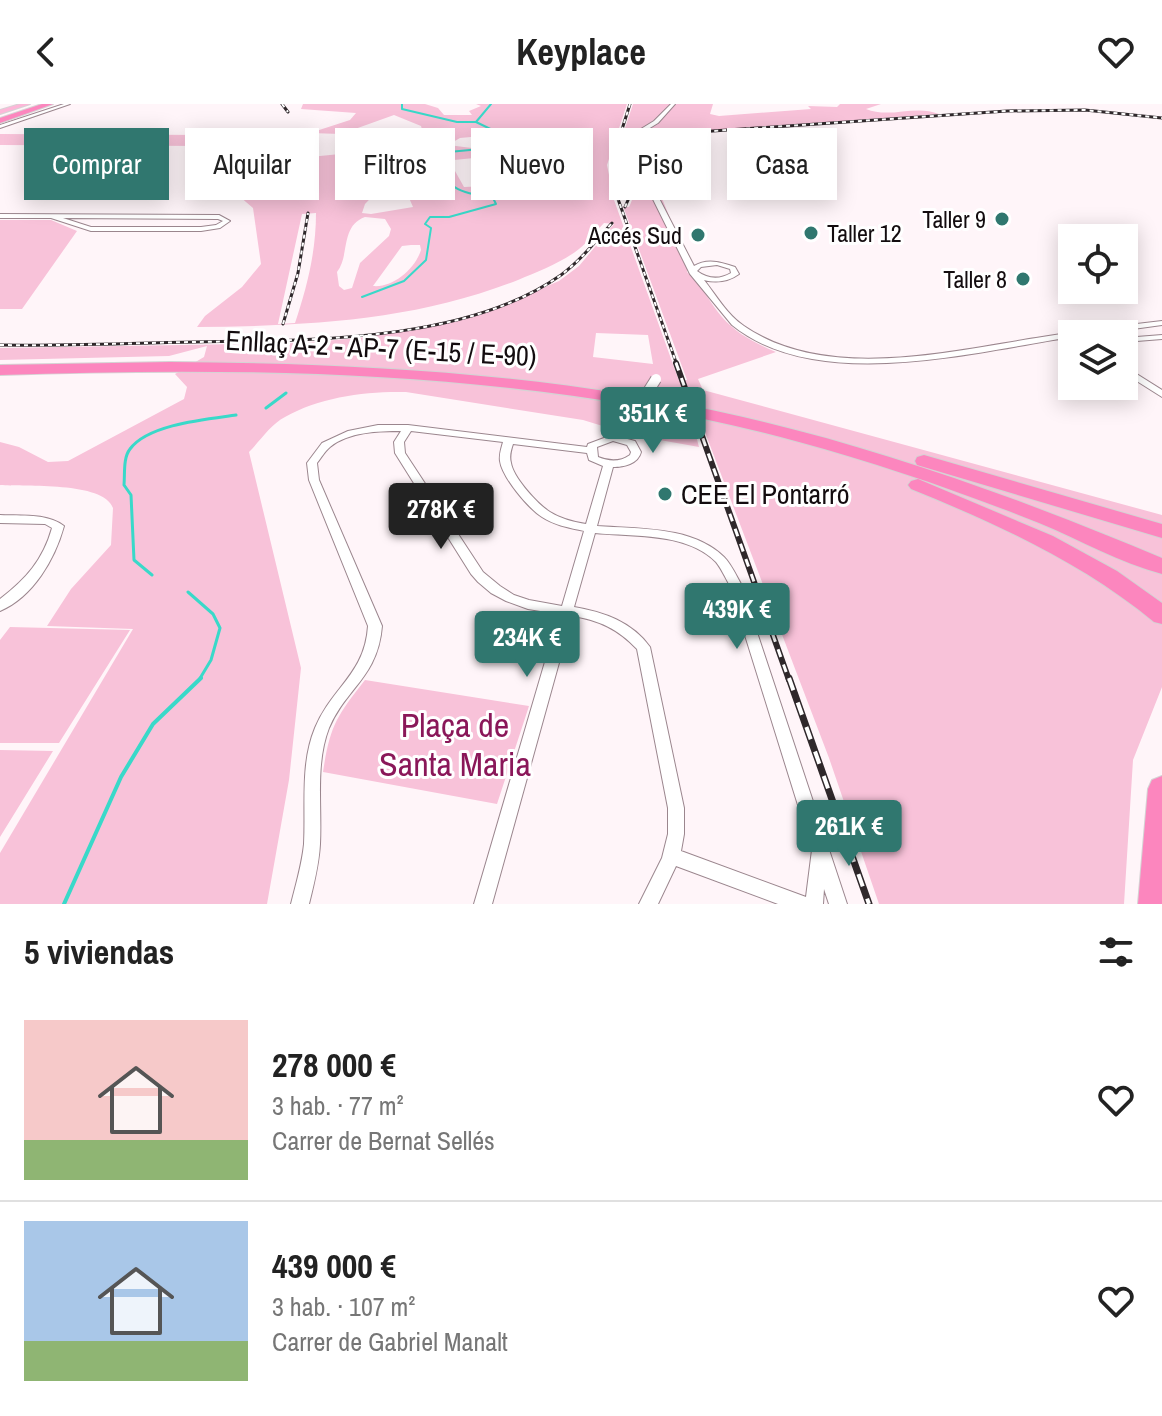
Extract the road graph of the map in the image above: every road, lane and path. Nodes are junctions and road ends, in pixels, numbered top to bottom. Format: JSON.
{"nodes":[{"id":1,"x":27,"y":104,"type":"edge"},
{"id":2,"x":40,"y":104,"type":"edge"},
{"id":3,"x":49,"y":104,"type":"edge"},
{"id":4,"x":68,"y":104,"type":"edge"},
{"id":5,"x":673,"y":104,"type":"edge"},
{"id":6,"x":0,"y":112,"type":"edge"},
{"id":7,"x":0,"y":120,"type":"edge"},
{"id":8,"x":0,"y":127,"type":"edge"},
{"id":9,"x":0,"y":216,"type":"edge"},
{"id":10,"x":53,"y":217,"type":"junction"},
{"id":11,"x":685,"y":257,"type":"junction"},
{"id":12,"x":704,"y":264,"type":"junction"},
{"id":13,"x":694,"y":273,"type":"junction"},
{"id":14,"x":728,"y":279,"type":"junction"},
{"id":15,"x":713,"y":292,"type":"junction"},
{"id":16,"x":1162,"y":323,"type":"edge"},
{"id":17,"x":1138,"y":326,"type":"edge"},
{"id":18,"x":1058,"y":337,"type":"edge"},
{"id":19,"x":1162,"y":337,"type":"edge"},
{"id":20,"x":1138,"y":339,"type":"edge"},
{"id":21,"x":1058,"y":344,"type":"edge"},
{"id":22,"x":933,"y":356,"type":"junction"},
{"id":23,"x":0,"y":367,"type":"edge"},
{"id":24,"x":656,"y":375,"type":"dead end"},
{"id":25,"x":1138,"y":378,"type":"edge"},
{"id":26,"x":1162,"y":394,"type":"edge"},
{"id":27,"x":732,"y":421,"type":"junction"},
{"id":28,"x":408,"y":428,"type":"junction"},
{"id":29,"x":622,"y":435,"type":"junction"},
{"id":30,"x":509,"y":440,"type":"junction"},
{"id":31,"x":590,"y":450,"type":"junction"},
{"id":32,"x":609,"y":464,"type":"junction"},
{"id":33,"x":0,"y":519,"type":"edge"},
{"id":34,"x":591,"y":527,"type":"junction"},
{"id":35,"x":1162,"y":531,"type":"edge"},
{"id":36,"x":1162,"y":567,"type":"edge"},
{"id":37,"x":0,"y":606,"type":"edge"},
{"id":38,"x":567,"y":609,"type":"junction"},
{"id":39,"x":1162,"y":616,"type":"edge"},
{"id":40,"x":1162,"y":789,"type":"edge"},
{"id":41,"x":819,"y":844,"type":"junction"},
{"id":42,"x":672,"y":856,"type":"junction"},
{"id":43,"x":300,"y":904,"type":"edge"},
{"id":44,"x":483,"y":904,"type":"edge"},
{"id":45,"x":648,"y":904,"type":"edge"},
{"id":46,"x":802,"y":904,"type":"edge"},
{"id":47,"x":814,"y":904,"type":"edge"},
{"id":48,"x":838,"y":904,"type":"edge"},
{"id":49,"x":1154,"y":904,"type":"edge"}],
"edges":[{"from":1,"to":6,"type":"main road"},
{"from":2,"to":7,"type":"highway"},
{"from":3,"to":7,"type":"highway"},
{"from":4,"to":8,"type":"street"},
{"from":5,"to":11,"type":"street","bridge":true},
{"from":9,"to":10,"type":"street"},
{"from":10,"to":10,"type":"street"},
{"from":11,"to":12,"type":"street"},
{"from":11,"to":13,"type":"street"},
{"from":12,"to":13,"type":"street"},
{"from":12,"to":14,"type":"street"},
{"from":13,"to":14,"type":"street"},
{"from":13,"to":15,"type":"street"},
{"from":14,"to":15,"type":"street"},
{"from":15,"to":22,"type":"street"},
{"from":16,"to":17,"type":"street"},
{"from":18,"to":22,"type":"street"},
{"from":19,"to":20,"type":"street"},
{"from":21,"to":22,"type":"street"},
{"from":23,"to":27,"type":"highway","name":"Enllaç A-2 - AP-7 (E-15 / E-90)"},
{"from":23,"to":35,"type":"highway","name":"Enllaç A-2 - AP-7 (E-15 / E-90)"},
{"from":24,"to":29,"type":"street","bridge":true},
{"from":25,"to":26,"type":"street"},
{"from":27,"to":36,"type":"highway","name":"Enllaç A-2 - AP-7 (E-15 / E-90)"},
{"from":27,"to":39,"type":"highway"},
{"from":28,"to":30,"type":"street"},
{"from":28,"to":38,"type":"street"},
{"from":28,"to":43,"type":"street"},
{"from":29,"to":31,"type":"street"},
{"from":29,"to":32,"type":"street"},
{"from":30,"to":31,"type":"street"},
{"from":30,"to":34,"type":"street"},
{"from":31,"to":32,"type":"street"},
{"from":32,"to":34,"type":"street"},
{"from":33,"to":37,"type":"street"},
{"from":34,"to":38,"type":"street"},
{"from":34,"to":41,"type":"street"},
{"from":38,"to":42,"type":"street"},
{"from":38,"to":44,"type":"street"},
{"from":40,"to":49,"type":"highway"},
{"from":41,"to":47,"type":"street"},
{"from":41,"to":48,"type":"street"},
{"from":42,"to":45,"type":"street"},
{"from":42,"to":46,"type":"street"}]}
